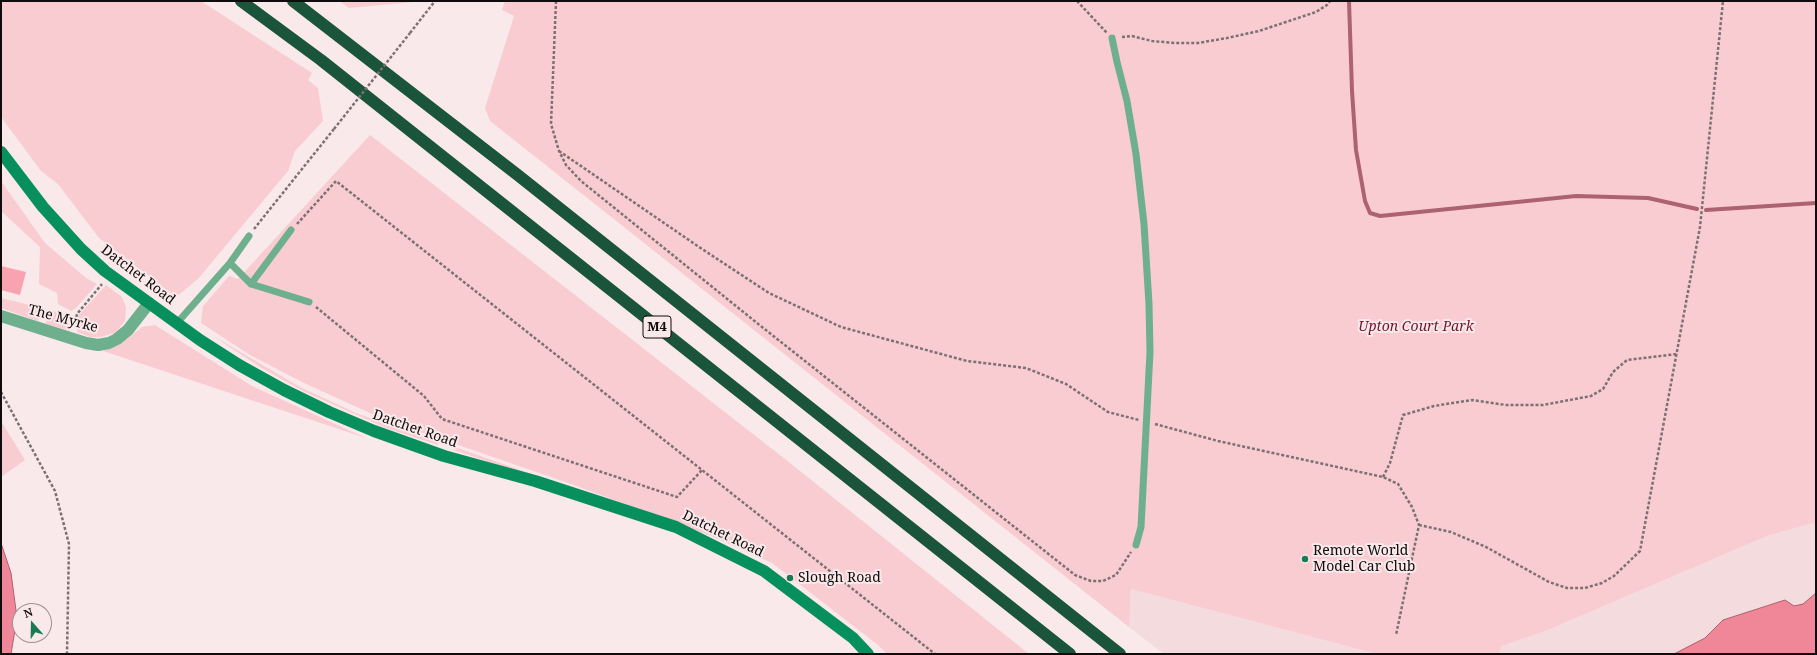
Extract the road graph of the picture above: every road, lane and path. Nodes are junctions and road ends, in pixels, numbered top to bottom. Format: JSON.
{"nodes":[{"id":1,"x":242,"y":1,"type":"edge"},
{"id":2,"x":294,"y":1,"type":"edge"},
{"id":3,"x":435,"y":1,"type":"edge"},
{"id":4,"x":556,"y":1,"type":"edge"},
{"id":5,"x":1077,"y":1,"type":"edge"},
{"id":6,"x":1330,"y":1,"type":"edge"},
{"id":7,"x":1723,"y":1,"type":"edge"},
{"id":8,"x":1112,"y":38,"type":"junction"},
{"id":9,"x":559,"y":151,"type":"junction"},
{"id":10,"x":1,"y":152,"type":"edge"},
{"id":11,"x":291,"y":230,"type":"joint"},
{"id":12,"x":249,"y":236,"type":"joint"},
{"id":13,"x":114,"y":259,"type":"dead end"},
{"id":14,"x":230,"y":263,"type":"junction"},
{"id":15,"x":126,"y":269,"type":"dead end"},
{"id":16,"x":100,"y":282,"type":"dead end"},
{"id":17,"x":251,"y":284,"type":"junction"},
{"id":18,"x":309,"y":302,"type":"joint"},
{"id":19,"x":149,"y":303,"type":"junction"},
{"id":20,"x":1,"y":316,"type":"edge"},
{"id":21,"x":177,"y":323,"type":"junction"},
{"id":22,"x":71,"y":339,"type":"junction"},
{"id":23,"x":1677,"y":354,"type":"junction"},
{"id":24,"x":1,"y":392,"type":"edge"},
{"id":25,"x":1146,"y":422,"type":"junction"},
{"id":26,"x":702,"y":470,"type":"junction"},
{"id":27,"x":1383,"y":477,"type":"junction"},
{"id":28,"x":1419,"y":525,"type":"junction"},
{"id":29,"x":1136,"y":545,"type":"joint"},
{"id":30,"x":1396,"y":635,"type":"dead end"},
{"id":31,"x":67,"y":654,"type":"edge"},
{"id":32,"x":868,"y":654,"type":"edge"},
{"id":33,"x":935,"y":654,"type":"edge"},
{"id":34,"x":1070,"y":654,"type":"edge"},
{"id":35,"x":1120,"y":654,"type":"edge"}],
"edges":[{"from":1,"to":34,"type":"highway","number":"M4"},
{"from":2,"to":35,"type":"highway","number":"M4"},
{"from":3,"to":12,"type":"path","bridge":true},
{"from":4,"to":9,"type":"path"},
{"from":5,"to":8,"type":"path"},
{"from":6,"to":8,"type":"path"},
{"from":7,"to":23,"type":"path"},
{"from":8,"to":25,"type":"lane"},
{"from":9,"to":25,"type":"path"},
{"from":9,"to":29,"type":"path"},
{"from":10,"to":19,"type":"main road","name":"Datchet Road"},
{"from":11,"to":17,"type":"lane"},
{"from":11,"to":26,"type":"path"},
{"from":12,"to":14,"type":"lane"},
{"from":13,"to":15,"type":"path"},
{"from":14,"to":17,"type":"lane"},
{"from":14,"to":21,"type":"lane"},
{"from":16,"to":22,"type":"path"},
{"from":17,"to":18,"type":"lane"},
{"from":18,"to":26,"type":"path"},
{"from":19,"to":21,"type":"main road","name":"Datchet Road"},
{"from":19,"to":22,"type":"street","name":"The Myrke"},
{"from":20,"to":22,"type":"street","name":"The Myrke"},
{"from":21,"to":32,"type":"main road","name":"Datchet Road"},
{"from":23,"to":27,"type":"path"},
{"from":23,"to":28,"type":"path"},
{"from":24,"to":31,"type":"path"},
{"from":25,"to":27,"type":"path"},
{"from":25,"to":29,"type":"lane"},
{"from":26,"to":33,"type":"path"},
{"from":27,"to":28,"type":"path"},
{"from":28,"to":30,"type":"path"}]}
